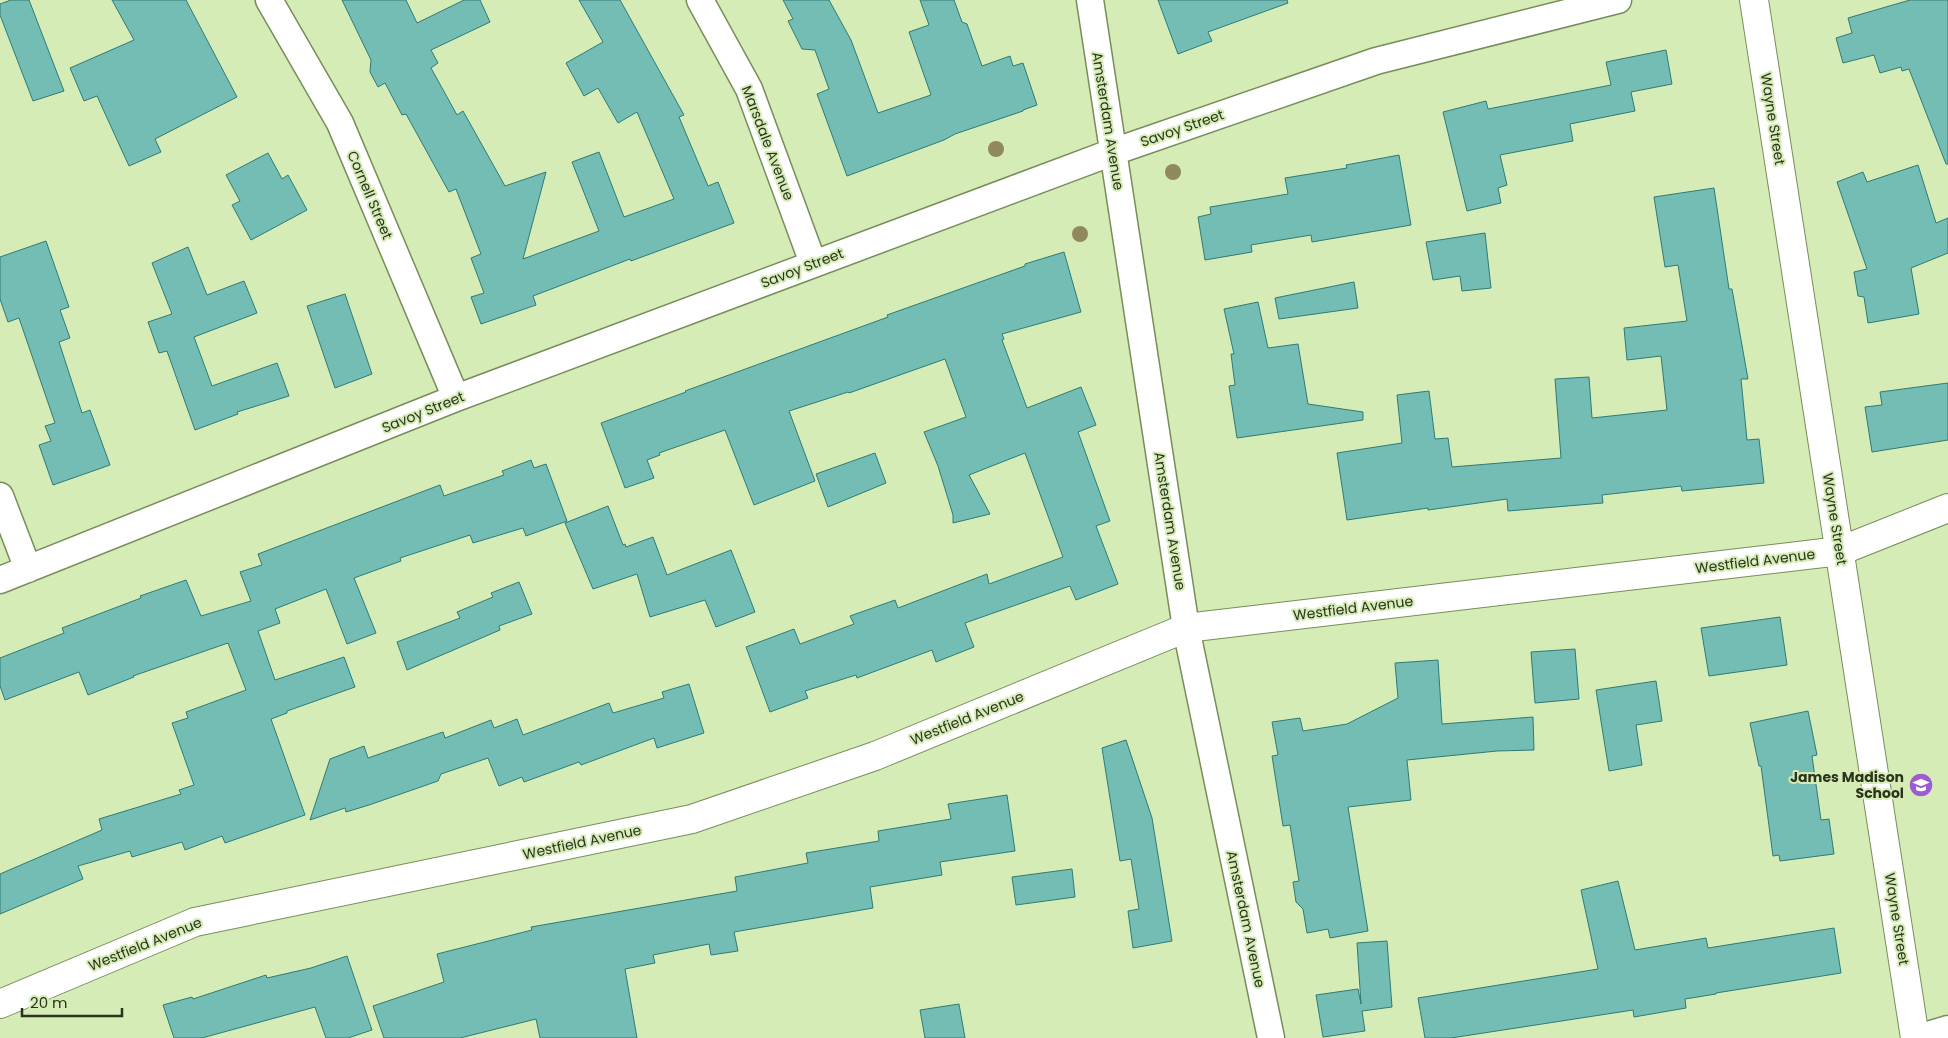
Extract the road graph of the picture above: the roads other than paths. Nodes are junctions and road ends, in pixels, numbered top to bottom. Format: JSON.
{"nodes":[{"id":1,"x":269,"y":0,"type":"edge"},
{"id":2,"x":700,"y":0,"type":"edge"},
{"id":3,"x":1090,"y":0,"type":"edge"},
{"id":4,"x":1618,"y":0,"type":"edge"},
{"id":5,"x":1754,"y":0,"type":"edge"},
{"id":6,"x":1113,"y":152,"type":"junction"},
{"id":7,"x":813,"y":263,"type":"junction"},
{"id":8,"x":456,"y":398,"type":"junction"},
{"id":9,"x":0,"y":496,"type":"edge"},
{"id":10,"x":1948,"y":508,"type":"edge"},
{"id":11,"x":1840,"y":551,"type":"junction"},
{"id":12,"x":28,"y":569,"type":"junction"},
{"id":13,"x":0,"y":580,"type":"edge"},
{"id":14,"x":1186,"y":628,"type":"junction"},
{"id":15,"x":0,"y":1004,"type":"edge"},
{"id":16,"x":1948,"y":1029,"type":"edge"},
{"id":17,"x":1271,"y":1038,"type":"edge"},
{"id":18,"x":1916,"y":1038,"type":"edge"}],
"edges":[{"from":1,"to":8,"type":"street","name":"Cornell Street"},
{"from":2,"to":7,"type":"street","name":"Marsdale Avenue"},
{"from":3,"to":6,"type":"street","name":"Amsterdam Avenue"},
{"from":4,"to":6,"type":"street","name":"Savoy Street"},
{"from":5,"to":11,"type":"street","name":"Wayne Street"},
{"from":6,"to":7,"type":"street","name":"Savoy Street"},
{"from":6,"to":14,"type":"street","name":"Amsterdam Avenue"},
{"from":7,"to":8,"type":"street","name":"Savoy Street"},
{"from":8,"to":12,"type":"street","name":"Savoy Street"},
{"from":9,"to":12,"type":"street"},
{"from":10,"to":11,"type":"street","name":"Westfield Avenue"},
{"from":11,"to":14,"type":"street","name":"Westfield Avenue"},
{"from":11,"to":18,"type":"street","name":"Wayne Street"},
{"from":12,"to":13,"type":"street","name":"Savoy Street"},
{"from":14,"to":15,"type":"street","name":"Westfield Avenue"},
{"from":14,"to":17,"type":"street","name":"Amsterdam Avenue"},
{"from":16,"to":18,"type":"street"}]}
